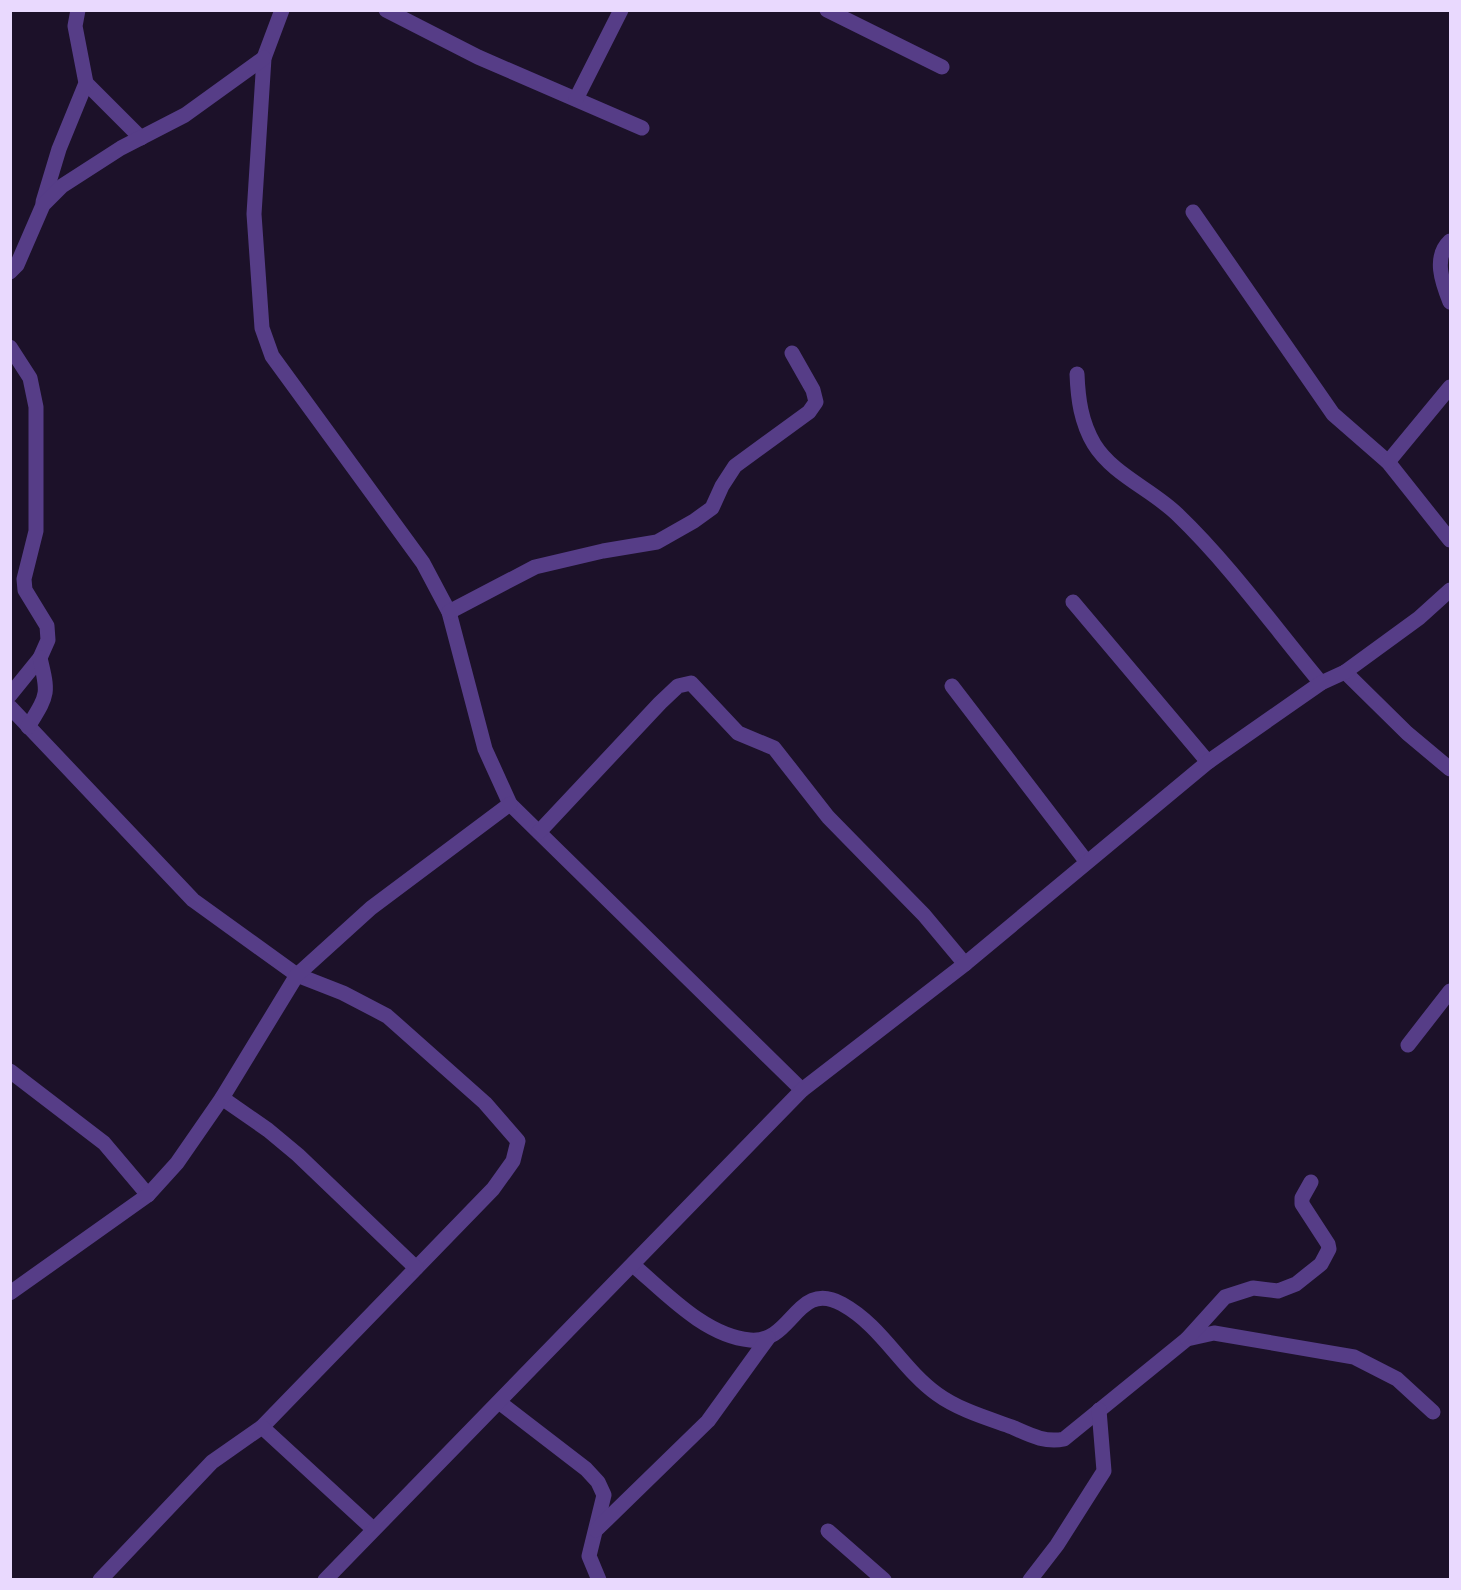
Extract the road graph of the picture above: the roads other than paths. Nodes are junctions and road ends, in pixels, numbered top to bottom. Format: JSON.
{"nodes":[{"id":1,"x":78,"y":10,"type":"edge"},
{"id":2,"x":282,"y":10,"type":"edge"},
{"id":3,"x":386,"y":10,"type":"edge"},
{"id":4,"x":621,"y":10,"type":"edge"},
{"id":5,"x":827,"y":10,"type":"edge"},
{"id":6,"x":264,"y":58,"type":"junction"},
{"id":7,"x":942,"y":67,"type":"dead end"},
{"id":8,"x":86,"y":83,"type":"junction"},
{"id":9,"x":576,"y":99,"type":"junction"},
{"id":10,"x":642,"y":128,"type":"dead end"},
{"id":11,"x":141,"y":138,"type":"junction"},
{"id":12,"x":43,"y":205,"type":"junction"},
{"id":13,"x":1192,"y":212,"type":"dead end"},
{"id":14,"x":1450,"y":241,"type":"edge"},
{"id":15,"x":10,"y":272,"type":"edge"},
{"id":16,"x":1450,"y":302,"type":"edge"},
{"id":17,"x":10,"y":347,"type":"edge"},
{"id":18,"x":792,"y":352,"type":"dead end"},
{"id":19,"x":1077,"y":374,"type":"dead end"},
{"id":20,"x":1450,"y":387,"type":"edge"},
{"id":21,"x":1388,"y":462,"type":"junction"},
{"id":22,"x":1450,"y":540,"type":"edge"},
{"id":23,"x":1450,"y":590,"type":"edge"},
{"id":24,"x":1073,"y":602,"type":"dead end"},
{"id":25,"x":449,"y":612,"type":"junction"},
{"id":26,"x":40,"y":658,"type":"junction"},
{"id":27,"x":1345,"y":672,"type":"junction"},
{"id":28,"x":1321,"y":683,"type":"junction"},
{"id":29,"x":952,"y":686,"type":"dead end"},
{"id":30,"x":10,"y":695,"type":"edge"},
{"id":31,"x":10,"y":707,"type":"edge"},
{"id":32,"x":28,"y":727,"type":"junction"},
{"id":33,"x":1208,"y":762,"type":"junction"},
{"id":34,"x":1450,"y":769,"type":"edge"},
{"id":35,"x":510,"y":804,"type":"junction"},
{"id":36,"x":539,"y":832,"type":"junction"},
{"id":37,"x":1086,"y":861,"type":"junction"},
{"id":38,"x":965,"y":964,"type":"junction"},
{"id":39,"x":297,"y":975,"type":"junction"},
{"id":40,"x":1450,"y":991,"type":"edge"},
{"id":41,"x":1408,"y":1044,"type":"dead end"},
{"id":42,"x":10,"y":1071,"type":"edge"},
{"id":43,"x":802,"y":1090,"type":"junction"},
{"id":44,"x":222,"y":1098,"type":"junction"},
{"id":45,"x":1311,"y":1182,"type":"dead end"},
{"id":46,"x":148,"y":1195,"type":"junction"},
{"id":47,"x":633,"y":1265,"type":"junction"},
{"id":48,"x":416,"y":1268,"type":"junction"},
{"id":49,"x":10,"y":1293,"type":"edge"},
{"id":50,"x":768,"y":1338,"type":"junction"},
{"id":51,"x":1188,"y":1339,"type":"junction"},
{"id":52,"x":499,"y":1402,"type":"junction"},
{"id":53,"x":1099,"y":1410,"type":"junction"},
{"id":54,"x":1433,"y":1412,"type":"dead end"},
{"id":55,"x":262,"y":1427,"type":"junction"},
{"id":56,"x":372,"y":1528,"type":"junction"},
{"id":57,"x":596,"y":1530,"type":"junction"},
{"id":58,"x":828,"y":1531,"type":"dead end"},
{"id":59,"x":100,"y":1580,"type":"edge"},
{"id":60,"x":325,"y":1580,"type":"edge"},
{"id":61,"x":598,"y":1580,"type":"edge"},
{"id":62,"x":884,"y":1580,"type":"edge"},
{"id":63,"x":1030,"y":1580,"type":"edge"}],
"edges":[{"from":1,"to":8,"type":"street"},
{"from":2,"to":6,"type":"street"},
{"from":3,"to":9,"type":"street"},
{"from":4,"to":9,"type":"street"},
{"from":5,"to":7,"type":"street"},
{"from":6,"to":11,"type":"street"},
{"from":6,"to":25,"type":"street"},
{"from":8,"to":11,"type":"street"},
{"from":8,"to":12,"type":"street"},
{"from":9,"to":10,"type":"street"},
{"from":11,"to":12,"type":"street"},
{"from":12,"to":15,"type":"street"},
{"from":13,"to":21,"type":"street"},
{"from":14,"to":16,"type":"street"},
{"from":17,"to":26,"type":"street"},
{"from":18,"to":25,"type":"street"},
{"from":19,"to":28,"type":"street"},
{"from":20,"to":21,"type":"street"},
{"from":21,"to":22,"type":"street"},
{"from":23,"to":27,"type":"street"},
{"from":24,"to":33,"type":"street"},
{"from":25,"to":35,"type":"street"},
{"from":26,"to":30,"type":"street"},
{"from":26,"to":32,"type":"street"},
{"from":27,"to":28,"type":"street"},
{"from":27,"to":34,"type":"street"},
{"from":28,"to":33,"type":"street"},
{"from":29,"to":37,"type":"street"},
{"from":31,"to":32,"type":"street"},
{"from":32,"to":39,"type":"street"},
{"from":33,"to":37,"type":"street"},
{"from":35,"to":36,"type":"street"},
{"from":35,"to":39,"type":"street"},
{"from":36,"to":38,"type":"street"},
{"from":36,"to":43,"type":"street"},
{"from":37,"to":38,"type":"street"},
{"from":38,"to":43,"type":"street"},
{"from":39,"to":44,"type":"street"},
{"from":39,"to":48,"type":"street"},
{"from":40,"to":41,"type":"street"},
{"from":42,"to":46,"type":"street"},
{"from":43,"to":47,"type":"street"},
{"from":44,"to":46,"type":"street"},
{"from":44,"to":48,"type":"street"},
{"from":45,"to":51,"type":"street"},
{"from":46,"to":49,"type":"street"},
{"from":47,"to":50,"type":"street"},
{"from":47,"to":52,"type":"street"},
{"from":48,"to":55,"type":"street"},
{"from":50,"to":53,"type":"street"},
{"from":50,"to":57,"type":"street"},
{"from":51,"to":53,"type":"street"},
{"from":51,"to":54,"type":"street"},
{"from":52,"to":56,"type":"street"},
{"from":52,"to":57,"type":"street"},
{"from":53,"to":63,"type":"street"},
{"from":55,"to":56,"type":"street"},
{"from":55,"to":59,"type":"street"},
{"from":56,"to":60,"type":"street"},
{"from":57,"to":61,"type":"street"},
{"from":58,"to":62,"type":"street"}]}
